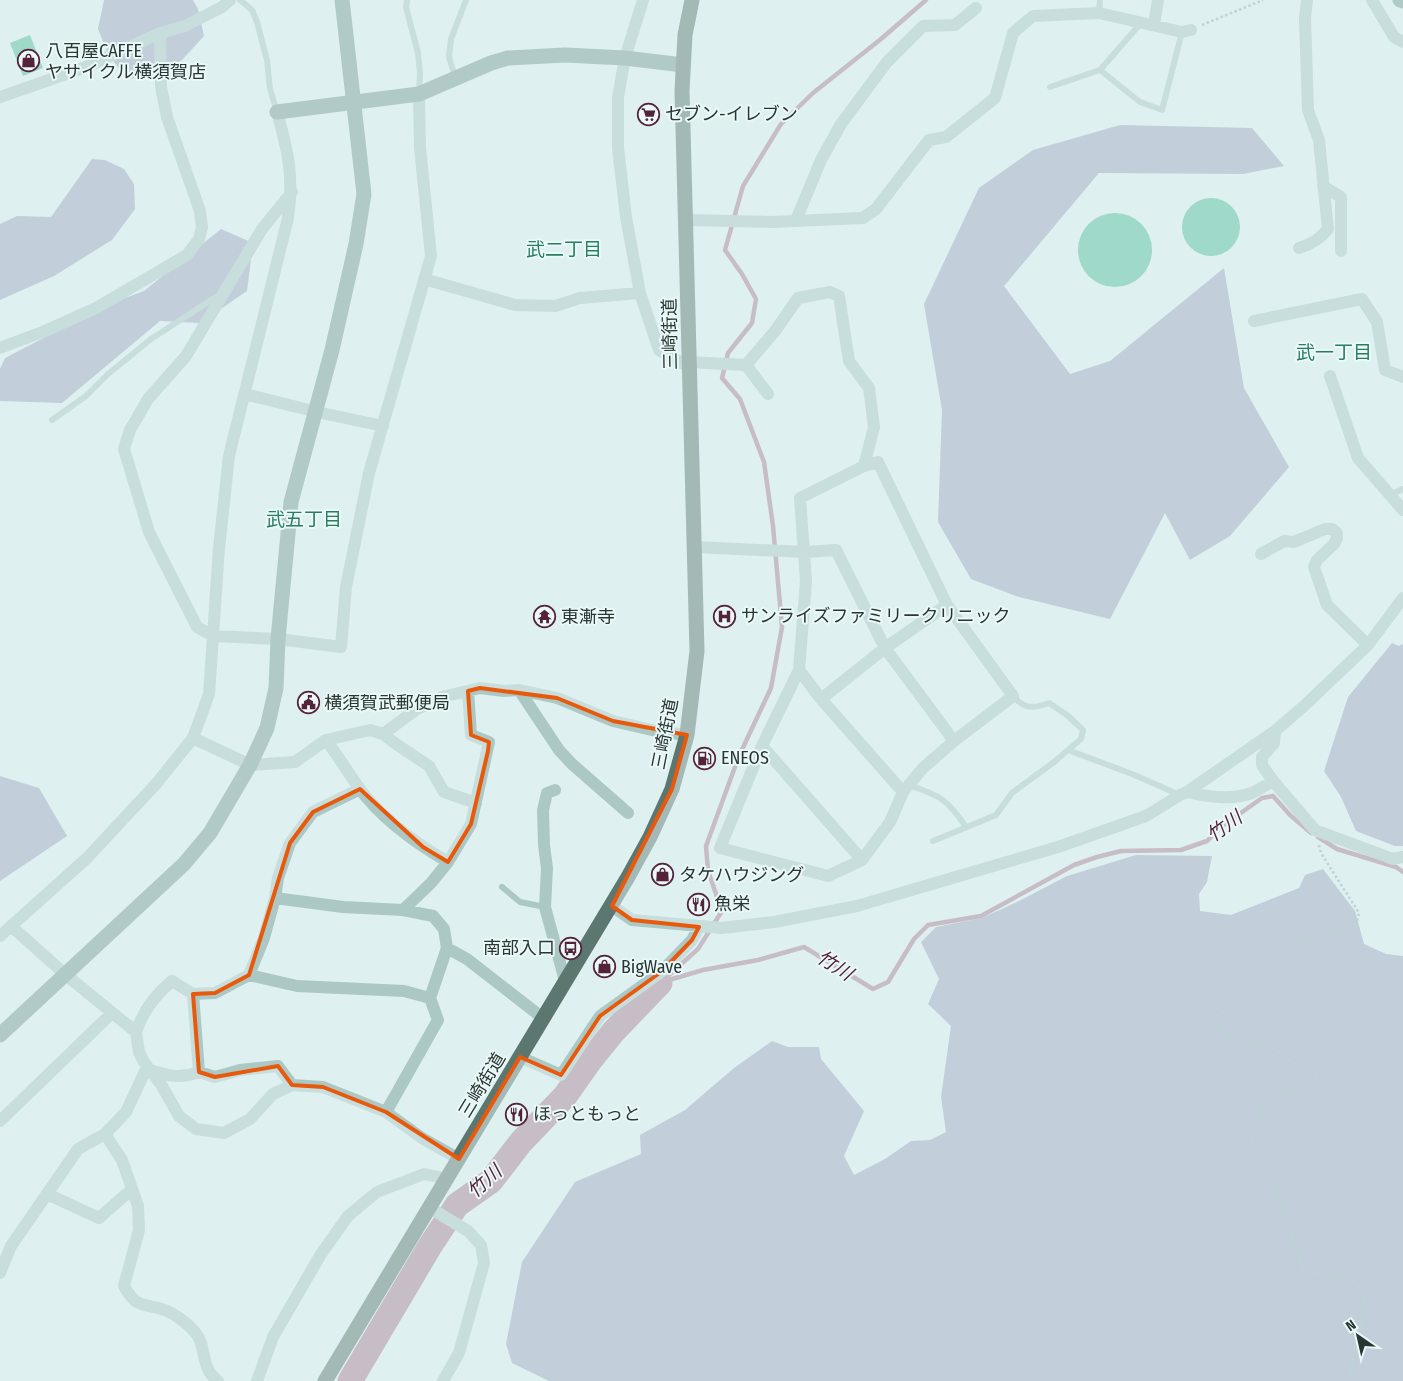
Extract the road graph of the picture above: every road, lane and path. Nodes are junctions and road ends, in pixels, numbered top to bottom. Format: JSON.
{"nodes":[{"id":1,"x":230,"y":0,"type":"edge"},
{"id":2,"x":240,"y":0,"type":"edge"},
{"id":3,"x":342,"y":0,"type":"edge"},
{"id":4,"x":407,"y":0,"type":"edge"},
{"id":5,"x":466,"y":0,"type":"edge"},
{"id":6,"x":643,"y":0,"type":"edge"},
{"id":7,"x":692,"y":0,"type":"edge"},
{"id":8,"x":1158,"y":0,"type":"edge"},
{"id":9,"x":1263,"y":0,"type":"edge"},
{"id":10,"x":1307,"y":0,"type":"edge"},
{"id":11,"x":1372,"y":0,"type":"edge"},
{"id":12,"x":1100,"y":6,"type":"edge"},
{"id":13,"x":976,"y":8,"type":"dead end"},
{"id":14,"x":1141,"y":24,"type":"junction"},
{"id":15,"x":1154,"y":25,"type":"junction"},
{"id":16,"x":1186,"y":31,"type":"junction"},
{"id":17,"x":160,"y":33,"type":"junction"},
{"id":18,"x":1403,"y":42,"type":"edge"},
{"id":19,"x":625,"y":58,"type":"junction"},
{"id":20,"x":683,"y":65,"type":"junction"},
{"id":21,"x":1100,"y":70,"type":"junction"},
{"id":22,"x":455,"y":79,"type":"junction"},
{"id":23,"x":1050,"y":87,"type":"dead end"},
{"id":24,"x":418,"y":94,"type":"junction"},
{"id":25,"x":0,"y":97,"type":"edge"},
{"id":26,"x":354,"y":103,"type":"junction"},
{"id":27,"x":277,"y":112,"type":"junction"},
{"id":28,"x":1323,"y":186,"type":"junction"},
{"id":29,"x":292,"y":192,"type":"junction"},
{"id":30,"x":686,"y":220,"type":"junction"},
{"id":31,"x":796,"y":220,"type":"junction"},
{"id":32,"x":1299,"y":248,"type":"dead end"},
{"id":33,"x":1341,"y":251,"type":"dead end"},
{"id":34,"x":424,"y":279,"type":"junction"},
{"id":35,"x":224,"y":292,"type":"junction"},
{"id":36,"x":640,"y":293,"type":"junction"},
{"id":37,"x":1254,"y":321,"type":"dead end"},
{"id":38,"x":0,"y":348,"type":"edge"},
{"id":39,"x":689,"y":364,"type":"junction"},
{"id":40,"x":746,"y":365,"type":"junction"},
{"id":41,"x":1330,"y":376,"type":"dead end"},
{"id":42,"x":1403,"y":377,"type":"edge"},
{"id":43,"x":245,"y":394,"type":"junction"},
{"id":44,"x":768,"y":394,"type":"dead end"},
{"id":45,"x":316,"y":412,"type":"junction"},
{"id":46,"x":52,"y":420,"type":"dead end"},
{"id":47,"x":383,"y":426,"type":"junction"},
{"id":48,"x":864,"y":466,"type":"junction"},
{"id":49,"x":1403,"y":489,"type":"edge"},
{"id":50,"x":1390,"y":495,"type":"junction"},
{"id":51,"x":1403,"y":510,"type":"edge"},
{"id":52,"x":694,"y":547,"type":"junction"},
{"id":53,"x":805,"y":552,"type":"junction"},
{"id":54,"x":1261,"y":554,"type":"dead end"},
{"id":55,"x":1403,"y":598,"type":"edge"},
{"id":56,"x":947,"y":606,"type":"junction"},
{"id":57,"x":213,"y":636,"type":"junction"},
{"id":58,"x":278,"y":639,"type":"junction"},
{"id":59,"x":1368,"y":645,"type":"junction"},
{"id":60,"x":885,"y":648,"type":"junction"},
{"id":61,"x":799,"y":670,"type":"junction"},
{"id":62,"x":519,"y":690,"type":"junction"},
{"id":63,"x":468,"y":691,"type":"junction"},
{"id":64,"x":1013,"y":696,"type":"junction"},
{"id":65,"x":821,"y":699,"type":"junction"},
{"id":66,"x":1274,"y":731,"type":"junction"},
{"id":67,"x":383,"y":734,"type":"junction"},
{"id":68,"x":687,"y":735,"type":"junction"},
{"id":69,"x":193,"y":738,"type":"junction"},
{"id":70,"x":326,"y":740,"type":"junction"},
{"id":71,"x":954,"y":741,"type":"junction"},
{"id":72,"x":762,"y":746,"type":"junction"},
{"id":73,"x":1068,"y":750,"type":"junction"},
{"id":74,"x":250,"y":765,"type":"junction"},
{"id":75,"x":1273,"y":781,"type":"junction"},
{"id":76,"x":360,"y":789,"type":"junction"},
{"id":77,"x":906,"y":789,"type":"junction"},
{"id":78,"x":555,"y":790,"type":"dead end"},
{"id":79,"x":1183,"y":793,"type":"junction"},
{"id":80,"x":476,"y":803,"type":"junction"},
{"id":81,"x":628,"y":812,"type":"dead end"},
{"id":82,"x":966,"y":827,"type":"junction"},
{"id":83,"x":1315,"y":830,"type":"junction"},
{"id":84,"x":933,"y":841,"type":"dead end"},
{"id":85,"x":1403,"y":857,"type":"edge"},
{"id":86,"x":862,"y":860,"type":"junction"},
{"id":87,"x":448,"y":862,"type":"junction"},
{"id":88,"x":502,"y":887,"type":"dead end"},
{"id":89,"x":274,"y":898,"type":"junction"},
{"id":90,"x":612,"y":906,"type":"junction"},
{"id":91,"x":545,"y":907,"type":"junction"},
{"id":92,"x":403,"y":910,"type":"junction"},
{"id":93,"x":11,"y":926,"type":"junction"},
{"id":94,"x":699,"y":927,"type":"junction"},
{"id":95,"x":0,"y":936,"type":"edge"},
{"id":96,"x":447,"y":948,"type":"junction"},
{"id":97,"x":66,"y":975,"type":"junction"},
{"id":98,"x":249,"y":975,"type":"junction"},
{"id":99,"x":565,"y":981,"type":"junction"},
{"id":100,"x":193,"y":994,"type":"junction"},
{"id":101,"x":430,"y":998,"type":"junction"},
{"id":102,"x":112,"y":1013,"type":"junction"},
{"id":103,"x":544,"y":1019,"type":"junction"},
{"id":104,"x":136,"y":1032,"type":"junction"},
{"id":105,"x":0,"y":1035,"type":"edge"},
{"id":106,"x":520,"y":1057,"type":"junction"},
{"id":107,"x":149,"y":1069,"type":"junction"},
{"id":108,"x":199,"y":1072,"type":"junction"},
{"id":109,"x":292,"y":1085,"type":"junction"},
{"id":110,"x":386,"y":1112,"type":"junction"},
{"id":111,"x":0,"y":1121,"type":"edge"},
{"id":112,"x":105,"y":1134,"type":"junction"},
{"id":113,"x":459,"y":1159,"type":"junction"},
{"id":114,"x":448,"y":1179,"type":"junction"},
{"id":115,"x":132,"y":1189,"type":"junction"},
{"id":116,"x":47,"y":1194,"type":"junction"},
{"id":117,"x":430,"y":1208,"type":"junction"},
{"id":118,"x":0,"y":1273,"type":"edge"},
{"id":119,"x":218,"y":1381,"type":"edge"},
{"id":120,"x":257,"y":1381,"type":"edge"},
{"id":121,"x":325,"y":1381,"type":"edge"},
{"id":122,"x":443,"y":1381,"type":"edge"},
{"id":123,"x":1349,"y":1381,"type":"edge"}],
"edges":[{"from":1,"to":17,"type":"street"},
{"from":2,"to":27,"type":"lane"},
{"from":3,"to":26,"type":"street"},
{"from":4,"to":24,"type":"lane"},
{"from":5,"to":22,"type":"lane"},
{"from":6,"to":19,"type":"street"},
{"from":7,"to":20,"type":"main road","name":"三崎街道"},
{"from":8,"to":15,"type":"street"},
{"from":9,"to":16,"type":"path"},
{"from":10,"to":28,"type":"street"},
{"from":11,"to":18,"type":"street"},
{"from":12,"to":14,"type":"street"},
{"from":12,"to":31,"type":"street"},
{"from":13,"to":31,"type":"street"},
{"from":14,"to":15,"type":"street"},
{"from":14,"to":21,"type":"lane"},
{"from":15,"to":16,"type":"street"},
{"from":16,"to":21,"type":"lane"},
{"from":17,"to":25,"type":"street"},
{"from":17,"to":38,"type":"street"},
{"from":19,"to":20,"type":"street"},
{"from":19,"to":22,"type":"street"},
{"from":19,"to":36,"type":"street"},
{"from":20,"to":30,"type":"main road","name":"三崎街道"},
{"from":21,"to":23,"type":"lane"},
{"from":22,"to":24,"type":"street"},
{"from":24,"to":26,"type":"street"},
{"from":24,"to":34,"type":"street"},
{"from":26,"to":27,"type":"street"},
{"from":26,"to":45,"type":"street"},
{"from":27,"to":29,"type":"street"},
{"from":28,"to":32,"type":"street"},
{"from":28,"to":33,"type":"street"},
{"from":29,"to":35,"type":"street"},
{"from":29,"to":43,"type":"street"},
{"from":30,"to":31,"type":"street"},
{"from":30,"to":39,"type":"main road","name":"三崎街道"},
{"from":34,"to":36,"type":"street"},
{"from":34,"to":47,"type":"street"},
{"from":35,"to":46,"type":"lane"},
{"from":35,"to":57,"type":"street"},
{"from":36,"to":39,"type":"street"},
{"from":37,"to":42,"type":"street"},
{"from":39,"to":40,"type":"street"},
{"from":39,"to":52,"type":"main road","name":"三崎街道"},
{"from":40,"to":44,"type":"street"},
{"from":40,"to":48,"type":"street"},
{"from":41,"to":50,"type":"street"},
{"from":43,"to":45,"type":"street"},
{"from":43,"to":57,"type":"street"},
{"from":45,"to":47,"type":"street"},
{"from":45,"to":58,"type":"street"},
{"from":47,"to":58,"type":"street"},
{"from":48,"to":53,"type":"street"},
{"from":48,"to":56,"type":"street"},
{"from":49,"to":50,"type":"lane"},
{"from":50,"to":51,"type":"street"},
{"from":52,"to":53,"type":"street"},
{"from":52,"to":68,"type":"main road","name":"三崎街道"},
{"from":53,"to":60,"type":"street"},
{"from":53,"to":61,"type":"street"},
{"from":54,"to":59,"type":"street"},
{"from":55,"to":59,"type":"street"},
{"from":56,"to":60,"type":"street"},
{"from":56,"to":64,"type":"street"},
{"from":57,"to":58,"type":"street"},
{"from":57,"to":69,"type":"street"},
{"from":58,"to":74,"type":"street"},
{"from":59,"to":66,"type":"street"},
{"from":60,"to":65,"type":"street"},
{"from":60,"to":71,"type":"street"},
{"from":61,"to":65,"type":"street"},
{"from":61,"to":72,"type":"street"},
{"from":62,"to":63,"type":"street"},
{"from":62,"to":68,"type":"street"},
{"from":62,"to":81,"type":"street"},
{"from":63,"to":67,"type":"street"},
{"from":63,"to":80,"type":"street"},
{"from":64,"to":71,"type":"street"},
{"from":64,"to":73,"type":"lane"},
{"from":65,"to":77,"type":"street"},
{"from":66,"to":75,"type":"street"},
{"from":66,"to":79,"type":"street"},
{"from":67,"to":70,"type":"street"},
{"from":67,"to":80,"type":"street"},
{"from":68,"to":90,"type":"main road","name":"三崎街道"},
{"from":69,"to":74,"type":"street"},
{"from":69,"to":93,"type":"street"},
{"from":70,"to":74,"type":"street"},
{"from":70,"to":76,"type":"street"},
{"from":71,"to":77,"type":"street"},
{"from":72,"to":86,"type":"street"},
{"from":72,"to":86,"type":"street"},
{"from":73,"to":79,"type":"lane"},
{"from":73,"to":82,"type":"lane"},
{"from":74,"to":97,"type":"street"},
{"from":75,"to":79,"type":"street"},
{"from":75,"to":83,"type":"street"},
{"from":76,"to":87,"type":"street"},
{"from":76,"to":89,"type":"street"},
{"from":77,"to":82,"type":"lane"},
{"from":77,"to":86,"type":"street"},
{"from":78,"to":91,"type":"street"},
{"from":79,"to":94,"type":"street"},
{"from":80,"to":87,"type":"street"},
{"from":82,"to":84,"type":"lane"},
{"from":83,"to":85,"type":"street"},
{"from":83,"to":123,"type":"path"},
{"from":87,"to":92,"type":"street"},
{"from":88,"to":91,"type":"lane"},
{"from":89,"to":92,"type":"street"},
{"from":89,"to":98,"type":"street"},
{"from":90,"to":94,"type":"street"},
{"from":90,"to":99,"type":"main road","name":"三崎街道"},
{"from":91,"to":99,"type":"street"},
{"from":92,"to":96,"type":"street"},
{"from":93,"to":95,"type":"street"},
{"from":93,"to":97,"type":"street"},
{"from":94,"to":106,"type":"street"},
{"from":96,"to":101,"type":"street"},
{"from":96,"to":103,"type":"street"},
{"from":97,"to":102,"type":"street"},
{"from":97,"to":105,"type":"street"},
{"from":98,"to":100,"type":"street"},
{"from":98,"to":101,"type":"street"},
{"from":99,"to":103,"type":"main road","name":"三崎街道"},
{"from":100,"to":104,"type":"street"},
{"from":100,"to":108,"type":"street"},
{"from":101,"to":110,"type":"street"},
{"from":102,"to":104,"type":"street"},
{"from":102,"to":111,"type":"street"},
{"from":103,"to":106,"type":"main road","name":"三崎街道"},
{"from":104,"to":107,"type":"street"},
{"from":106,"to":113,"type":"main road","name":"三崎街道"},
{"from":107,"to":108,"type":"street"},
{"from":107,"to":109,"type":"street"},
{"from":107,"to":112,"type":"street"},
{"from":108,"to":109,"type":"street"},
{"from":109,"to":110,"type":"street"},
{"from":110,"to":113,"type":"street"},
{"from":112,"to":115,"type":"street"},
{"from":112,"to":116,"type":"street"},
{"from":113,"to":114,"type":"main road","name":"三崎街道"},
{"from":114,"to":117,"type":"main road","name":"三崎街道"},
{"from":114,"to":120,"type":"street"},
{"from":115,"to":116,"type":"street"},
{"from":115,"to":119,"type":"street"},
{"from":116,"to":118,"type":"street"},
{"from":117,"to":121,"type":"main road","name":"三崎街道"},
{"from":117,"to":122,"type":"street"}]}
